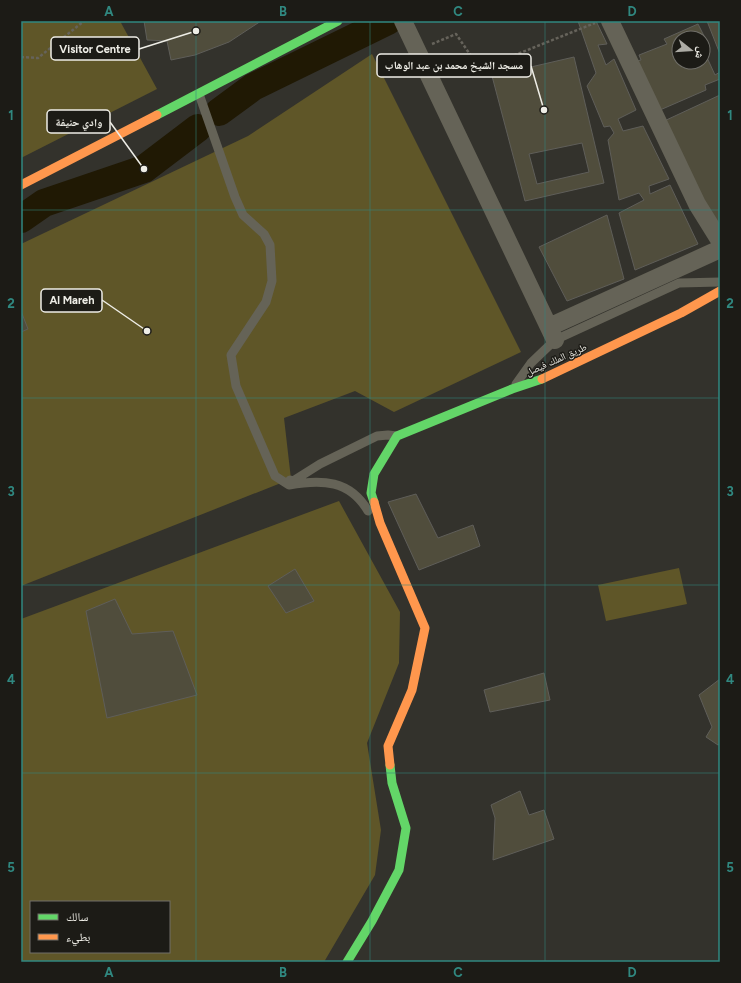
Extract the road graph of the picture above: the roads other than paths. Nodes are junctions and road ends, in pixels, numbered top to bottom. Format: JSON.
{"nodes":[{"id":1,"x":338,"y":21,"type":"edge"},
{"id":2,"x":403,"y":21,"type":"edge"},
{"id":3,"x":610,"y":21,"type":"edge"},
{"id":4,"x":200,"y":94,"type":"junction"},
{"id":5,"x":21,"y":185,"type":"edge"},
{"id":6,"x":720,"y":241,"type":"edge"},
{"id":7,"x":720,"y":249,"type":"edge"},
{"id":8,"x":720,"y":282,"type":"edge"},
{"id":9,"x":720,"y":291,"type":"edge"},
{"id":10,"x":552,"y":334,"type":"junction"},
{"id":11,"x":512,"y":389,"type":"junction"},
{"id":12,"x":397,"y":436,"type":"junction"},
{"id":13,"x":275,"y":476,"type":"junction"},
{"id":14,"x":380,"y":523,"type":"junction"},
{"id":15,"x":347,"y":962,"type":"edge"}],
"edges":[{"from":1,"to":4,"type":"street"},
{"from":2,"to":10,"type":"street"},
{"from":3,"to":6,"type":"street"},
{"from":4,"to":5,"type":"street"},
{"from":4,"to":13,"type":"lane"},
{"from":7,"to":10,"type":"street"},
{"from":8,"to":10,"type":"lane"},
{"from":9,"to":11,"type":"street","name":"طريق الملك فيصل"},
{"from":10,"to":11,"type":"lane"},
{"from":11,"to":12,"type":"street","name":"طريق الملك فيصل"},
{"from":12,"to":13,"type":"lane"},
{"from":12,"to":14,"type":"street"},
{"from":13,"to":14,"type":"lane"},
{"from":14,"to":15,"type":"street"}]}
